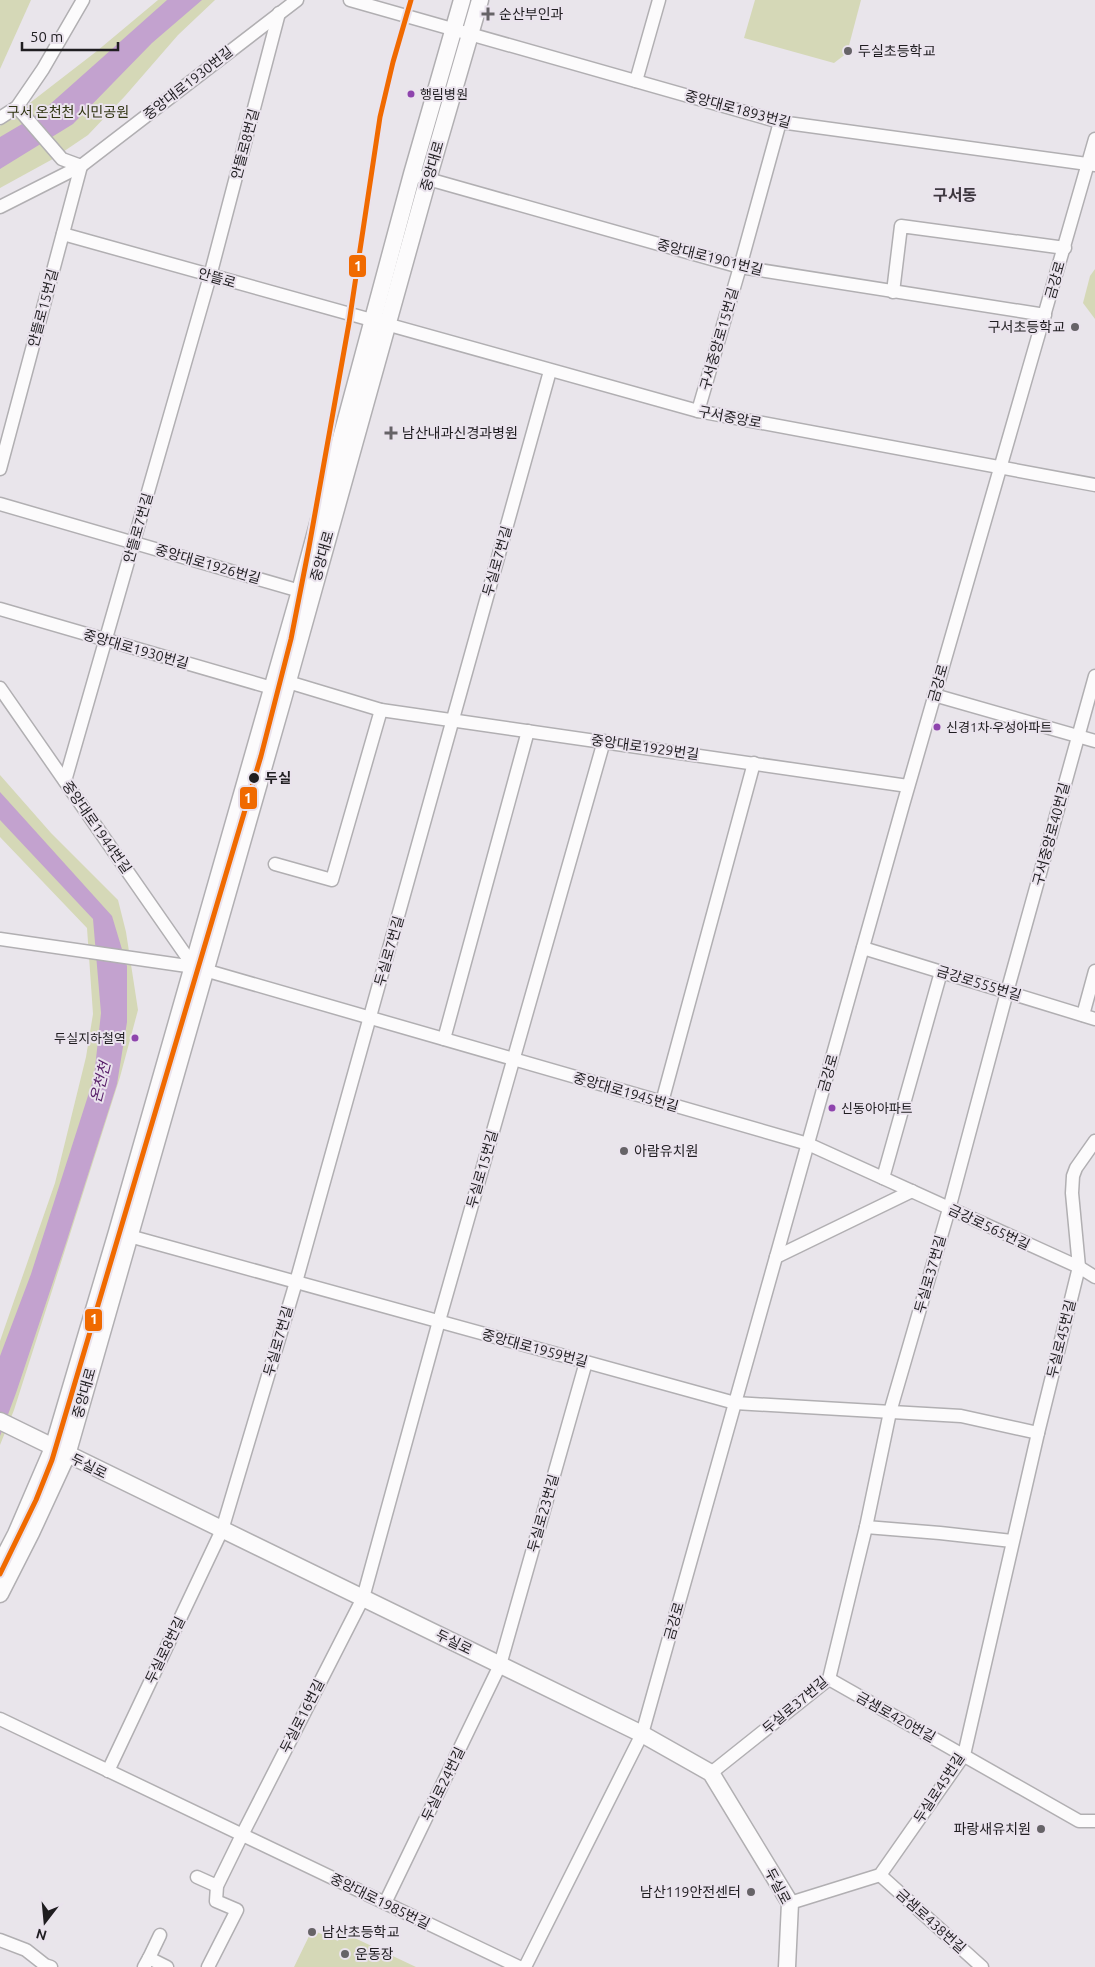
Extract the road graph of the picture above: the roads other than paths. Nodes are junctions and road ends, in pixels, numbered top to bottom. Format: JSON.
{"nodes":[{"id":1,"x":83,"y":0,"type":"edge"},
{"id":2,"x":297,"y":0,"type":"edge"},
{"id":3,"x":350,"y":0,"type":"edge"},
{"id":4,"x":462,"y":0,"type":"edge"},
{"id":5,"x":480,"y":0,"type":"edge"},
{"id":6,"x":659,"y":0,"type":"edge"},
{"id":7,"x":279,"y":13,"type":"junction"},
{"id":8,"x":453,"y":30,"type":"junction"},
{"id":9,"x":470,"y":35,"type":"junction"},
{"id":10,"x":636,"y":81,"type":"junction"},
{"id":11,"x":16,"y":106,"type":"junction"},
{"id":12,"x":0,"y":118,"type":"edge"},
{"id":13,"x":780,"y":122,"type":"junction"},
{"id":14,"x":1095,"y":139,"type":"edge"},
{"id":15,"x":1092,"y":165,"type":"edge"},
{"id":16,"x":81,"y":166,"type":"junction"},
{"id":17,"x":412,"y":174,"type":"junction"},
{"id":18,"x":428,"y":179,"type":"junction"},
{"id":19,"x":0,"y":207,"type":"edge"},
{"id":20,"x":63,"y":234,"type":"junction"},
{"id":21,"x":1065,"y":248,"type":"junction"},
{"id":22,"x":740,"y":267,"type":"junction"},
{"id":23,"x":210,"y":276,"type":"junction"},
{"id":24,"x":894,"y":292,"type":"junction"},
{"id":25,"x":1045,"y":315,"type":"junction"},
{"id":26,"x":379,"y":323,"type":"junction"},
{"id":27,"x":550,"y":371,"type":"junction"},
{"id":28,"x":698,"y":411,"type":"junction"},
{"id":29,"x":1001,"y":468,"type":"junction"},
{"id":30,"x":0,"y":469,"type":"edge"},
{"id":31,"x":1095,"y":485,"type":"edge"},
{"id":32,"x":0,"y":504,"type":"edge"},
{"id":33,"x":133,"y":543,"type":"junction"},
{"id":34,"x":300,"y":591,"type":"junction"},
{"id":35,"x":0,"y":609,"type":"edge"},
{"id":36,"x":105,"y":640,"type":"junction"},
{"id":37,"x":1095,"y":676,"type":"edge"},
{"id":38,"x":288,"y":682,"type":"junction"},
{"id":39,"x":0,"y":688,"type":"edge"},
{"id":40,"x":272,"y":688,"type":"junction"},
{"id":41,"x":934,"y":695,"type":"junction"},
{"id":42,"x":382,"y":710,"type":"junction"},
{"id":43,"x":453,"y":721,"type":"junction"},
{"id":44,"x":528,"y":731,"type":"junction"},
{"id":45,"x":1078,"y":736,"type":"junction"},
{"id":46,"x":604,"y":741,"type":"junction"},
{"id":47,"x":1095,"y":741,"type":"edge"},
{"id":48,"x":754,"y":763,"type":"junction"},
{"id":49,"x":65,"y":781,"type":"junction"},
{"id":50,"x":908,"y":786,"type":"junction"},
{"id":51,"x":275,"y":864,"type":"dead end"},
{"id":52,"x":0,"y":939,"type":"edge"},
{"id":53,"x":862,"y":948,"type":"junction"},
{"id":54,"x":200,"y":968,"type":"junction"},
{"id":55,"x":1095,"y":971,"type":"edge"},
{"id":56,"x":941,"y":972,"type":"junction"},
{"id":57,"x":1007,"y":992,"type":"junction"},
{"id":58,"x":1089,"y":1017,"type":"edge"},
{"id":59,"x":370,"y":1018,"type":"junction"},
{"id":60,"x":444,"y":1039,"type":"junction"},
{"id":61,"x":514,"y":1059,"type":"junction"},
{"id":62,"x":662,"y":1102,"type":"junction"},
{"id":63,"x":1095,"y":1141,"type":"edge"},
{"id":64,"x":808,"y":1144,"type":"junction"},
{"id":65,"x":1090,"y":1154,"type":"edge"},
{"id":66,"x":883,"y":1178,"type":"junction"},
{"id":67,"x":912,"y":1192,"type":"junction"},
{"id":68,"x":949,"y":1208,"type":"junction"},
{"id":69,"x":123,"y":1234,"type":"junction"},
{"id":70,"x":776,"y":1257,"type":"junction"},
{"id":71,"x":1078,"y":1268,"type":"junction"},
{"id":72,"x":1095,"y":1278,"type":"edge"},
{"id":73,"x":296,"y":1282,"type":"junction"},
{"id":74,"x":439,"y":1321,"type":"junction"},
{"id":75,"x":586,"y":1362,"type":"junction"},
{"id":76,"x":735,"y":1403,"type":"junction"},
{"id":77,"x":890,"y":1412,"type":"junction"},
{"id":78,"x":0,"y":1421,"type":"edge"},
{"id":79,"x":1038,"y":1432,"type":"junction"},
{"id":80,"x":60,"y":1452,"type":"junction"},
{"id":81,"x":866,"y":1527,"type":"junction"},
{"id":82,"x":222,"y":1530,"type":"junction"},
{"id":83,"x":1012,"y":1541,"type":"junction"},
{"id":84,"x":0,"y":1565,"type":"edge"},
{"id":85,"x":0,"y":1594,"type":"edge"},
{"id":86,"x":363,"y":1598,"type":"junction"},
{"id":87,"x":500,"y":1665,"type":"junction"},
{"id":88,"x":829,"y":1679,"type":"junction"},
{"id":89,"x":0,"y":1719,"type":"edge"},
{"id":90,"x":642,"y":1734,"type":"junction"},
{"id":91,"x":964,"y":1755,"type":"junction"},
{"id":92,"x":108,"y":1770,"type":"junction"},
{"id":93,"x":711,"y":1774,"type":"junction"},
{"id":94,"x":1095,"y":1822,"type":"edge"},
{"id":95,"x":242,"y":1835,"type":"junction"},
{"id":96,"x":880,"y":1875,"type":"junction"},
{"id":97,"x":197,"y":1877,"type":"dead end"},
{"id":98,"x":217,"y":1886,"type":"junction"},
{"id":99,"x":385,"y":1903,"type":"junction"},
{"id":100,"x":790,"y":1903,"type":"junction"},
{"id":101,"x":160,"y":1935,"type":"dead end"},
{"id":102,"x":0,"y":1940,"type":"edge"},
{"id":103,"x":146,"y":1962,"type":"edge"},
{"id":104,"x":51,"y":1967,"type":"edge"},
{"id":105,"x":167,"y":1967,"type":"edge"},
{"id":106,"x":208,"y":1967,"type":"edge"},
{"id":107,"x":519,"y":1967,"type":"edge"},
{"id":108,"x":524,"y":1967,"type":"edge"},
{"id":109,"x":787,"y":1967,"type":"edge"},
{"id":110,"x":982,"y":1967,"type":"edge"}],
"edges":[{"from":1,"to":11,"type":"street"},
{"from":2,"to":7,"type":"street","name":"중앙대로1930번길"},
{"from":3,"to":8,"type":"street","name":"중앙대로1893번길"},
{"from":4,"to":8,"type":"main road","name":"중앙대로"},
{"from":5,"to":9,"type":"main road","name":"중앙대로"},
{"from":6,"to":10,"type":"street"},
{"from":7,"to":16,"type":"street","name":"중앙대로1930번길"},
{"from":7,"to":23,"type":"street","name":"안뜰로8번길"},
{"from":8,"to":9,"type":"street","name":"중앙대로1893번길"},
{"from":8,"to":17,"type":"main road","name":"중앙대로"},
{"from":9,"to":10,"type":"street","name":"중앙대로1893번길"},
{"from":9,"to":18,"type":"main road","name":"중앙대로"},
{"from":10,"to":13,"type":"street","name":"중앙대로1893번길"},
{"from":11,"to":12,"type":"street"},
{"from":11,"to":16,"type":"street"},
{"from":13,"to":15,"type":"street","name":"중앙대로1893번길"},
{"from":13,"to":22,"type":"street","name":"구서중앙로15번길"},
{"from":14,"to":15,"type":"street","name":"금강로"},
{"from":15,"to":21,"type":"street","name":"금강로"},
{"from":16,"to":19,"type":"street","name":"중앙대로1930번길"},
{"from":16,"to":20,"type":"street","name":"안뜰로15번길"},
{"from":17,"to":18,"type":"street","name":"중앙대로1901번길"},
{"from":17,"to":26,"type":"main road","name":"중앙대로"},
{"from":18,"to":22,"type":"street","name":"중앙대로1901번길"},
{"from":18,"to":26,"type":"main road","name":"중앙대로"},
{"from":20,"to":23,"type":"street","name":"안뜰로"},
{"from":20,"to":30,"type":"street","name":"안뜰로15번길"},
{"from":21,"to":24,"type":"street"},
{"from":21,"to":25,"type":"street","name":"금강로"},
{"from":22,"to":24,"type":"street","name":"중앙대로1901번길"},
{"from":22,"to":28,"type":"street","name":"구서중앙로15번길"},
{"from":23,"to":26,"type":"street","name":"안뜰로"},
{"from":23,"to":33,"type":"street","name":"안뜰로7번길"},
{"from":24,"to":25,"type":"street","name":"중앙대로1901번길"},
{"from":25,"to":29,"type":"street","name":"금강로"},
{"from":26,"to":27,"type":"street","name":"구서중앙로"},
{"from":26,"to":34,"type":"main road","name":"중앙대로"},
{"from":26,"to":38,"type":"main road","name":"중앙대로"},
{"from":27,"to":28,"type":"street","name":"구서중앙로"},
{"from":27,"to":43,"type":"street","name":"두실로7번길"},
{"from":28,"to":29,"type":"street","name":"구서중앙로"},
{"from":29,"to":31,"type":"street","name":"구서중앙로"},
{"from":29,"to":41,"type":"street","name":"금강로"},
{"from":32,"to":33,"type":"street","name":"중앙대로1926번길"},
{"from":33,"to":34,"type":"street","name":"중앙대로1926번길"},
{"from":33,"to":36,"type":"street","name":"안뜰로7번길"},
{"from":34,"to":40,"type":"main road","name":"중앙대로"},
{"from":35,"to":36,"type":"street","name":"중앙대로1930번길"},
{"from":36,"to":40,"type":"street","name":"중앙대로1930번길"},
{"from":36,"to":49,"type":"street","name":"안뜰로7번길"},
{"from":37,"to":45,"type":"street","name":"구서중앙로40번길"},
{"from":38,"to":42,"type":"street","name":"중앙대로1929번길"},
{"from":38,"to":54,"type":"main road","name":"중앙대로"},
{"from":39,"to":49,"type":"street","name":"중앙대로1944번길"},
{"from":40,"to":54,"type":"main road","name":"중앙대로"},
{"from":41,"to":45,"type":"street"},
{"from":41,"to":50,"type":"street","name":"금강로"},
{"from":42,"to":43,"type":"street","name":"중앙대로1929번길"},
{"from":42,"to":51,"type":"street"},
{"from":43,"to":44,"type":"street","name":"중앙대로1929번길"},
{"from":43,"to":59,"type":"street","name":"두실로7번길"},
{"from":44,"to":46,"type":"street","name":"중앙대로1929번길"},
{"from":44,"to":60,"type":"street"},
{"from":45,"to":47,"type":"street"},
{"from":45,"to":57,"type":"street","name":"구서중앙로40번길"},
{"from":46,"to":48,"type":"street","name":"중앙대로1929번길"},
{"from":46,"to":61,"type":"street","name":"두실로15번길"},
{"from":48,"to":50,"type":"street","name":"중앙대로1929번길"},
{"from":48,"to":62,"type":"street"},
{"from":49,"to":54,"type":"street","name":"중앙대로1944번길"},
{"from":50,"to":53,"type":"street","name":"금강로"},
{"from":52,"to":54,"type":"street","name":"중앙대로1945번길"},
{"from":53,"to":56,"type":"street","name":"금강로555번길"},
{"from":53,"to":64,"type":"street","name":"금강로"},
{"from":54,"to":59,"type":"street","name":"중앙대로1945번길"},
{"from":54,"to":69,"type":"main road","name":"중앙대로"},
{"from":55,"to":58,"type":"street"},
{"from":56,"to":57,"type":"street","name":"금강로555번길"},
{"from":56,"to":66,"type":"street"},
{"from":57,"to":58,"type":"street","name":"금강로555번길"},
{"from":57,"to":68,"type":"street","name":"두실로37번길"},
{"from":59,"to":60,"type":"street","name":"중앙대로1945번길"},
{"from":59,"to":73,"type":"street","name":"두실로7번길"},
{"from":60,"to":61,"type":"street","name":"중앙대로1945번길"},
{"from":61,"to":62,"type":"street","name":"중앙대로1945번길"},
{"from":61,"to":74,"type":"street","name":"두실로15번길"},
{"from":62,"to":64,"type":"street","name":"중앙대로1945번길"},
{"from":63,"to":65,"type":"street","name":"두실로45번길"},
{"from":64,"to":66,"type":"street","name":"금강로565번길"},
{"from":64,"to":70,"type":"street","name":"금강로"},
{"from":65,"to":71,"type":"street","name":"두실로45번길"},
{"from":66,"to":67,"type":"street","name":"금강로565번길"},
{"from":67,"to":68,"type":"street","name":"금강로565번길"},
{"from":67,"to":70,"type":"street"},
{"from":68,"to":71,"type":"street","name":"금강로565번길"},
{"from":68,"to":77,"type":"street","name":"두실로37번길"},
{"from":69,"to":73,"type":"street","name":"중앙대로1959번길"},
{"from":69,"to":80,"type":"main road","name":"중앙대로"},
{"from":70,"to":76,"type":"street","name":"금강로"},
{"from":71,"to":72,"type":"street","name":"금강로565번길"},
{"from":71,"to":79,"type":"street","name":"두실로45번길"},
{"from":73,"to":74,"type":"street","name":"중앙대로1959번길"},
{"from":73,"to":82,"type":"street","name":"두실로7번길"},
{"from":74,"to":75,"type":"street","name":"중앙대로1959번길"},
{"from":74,"to":86,"type":"street","name":"두실로15번길"},
{"from":75,"to":76,"type":"street","name":"중앙대로1959번길"},
{"from":75,"to":87,"type":"street","name":"두실로23번길"},
{"from":76,"to":77,"type":"street","name":"중앙대로1959번길"},
{"from":76,"to":90,"type":"street","name":"금강로"},
{"from":77,"to":79,"type":"street","name":"중앙대로1959번길"},
{"from":77,"to":81,"type":"street","name":"두실로37번길"},
{"from":78,"to":80,"type":"main road","name":"두실로"},
{"from":79,"to":83,"type":"street","name":"두실로45번길"},
{"from":80,"to":82,"type":"main road","name":"두실로"},
{"from":80,"to":84,"type":"main road","name":"중앙대로"},
{"from":80,"to":85,"type":"main road","name":"중앙대로"},
{"from":81,"to":83,"type":"street"},
{"from":81,"to":88,"type":"street","name":"두실로37번길"},
{"from":82,"to":86,"type":"main road","name":"두실로"},
{"from":82,"to":92,"type":"street","name":"두실로8번길"},
{"from":83,"to":91,"type":"street","name":"두실로45번길"},
{"from":86,"to":87,"type":"main road","name":"두실로"},
{"from":86,"to":95,"type":"street","name":"두실로16번길"},
{"from":87,"to":90,"type":"main road","name":"두실로"},
{"from":87,"to":99,"type":"street","name":"두실로24번길"},
{"from":88,"to":91,"type":"street","name":"금샘로420번길"},
{"from":88,"to":93,"type":"street","name":"두실로37번길"},
{"from":89,"to":92,"type":"street","name":"중앙대로1985번길"},
{"from":90,"to":93,"type":"main road","name":"두실로"},
{"from":90,"to":108,"type":"street","name":"금강로"},
{"from":91,"to":94,"type":"street","name":"금샘로420번길"},
{"from":91,"to":96,"type":"street","name":"두실로45번길"},
{"from":92,"to":95,"type":"street","name":"중앙대로1985번길"},
{"from":93,"to":100,"type":"main road","name":"두실로"},
{"from":95,"to":98,"type":"street"},
{"from":95,"to":99,"type":"street","name":"중앙대로1985번길"},
{"from":96,"to":100,"type":"street"},
{"from":96,"to":110,"type":"street","name":"금샘로438번길"},
{"from":97,"to":98,"type":"street"},
{"from":98,"to":106,"type":"street"},
{"from":99,"to":107,"type":"street","name":"중앙대로1985번길"},
{"from":100,"to":109,"type":"main road","name":"두실로"},
{"from":101,"to":103,"type":"street"},
{"from":102,"to":104,"type":"street"},
{"from":103,"to":105,"type":"street"}]}
